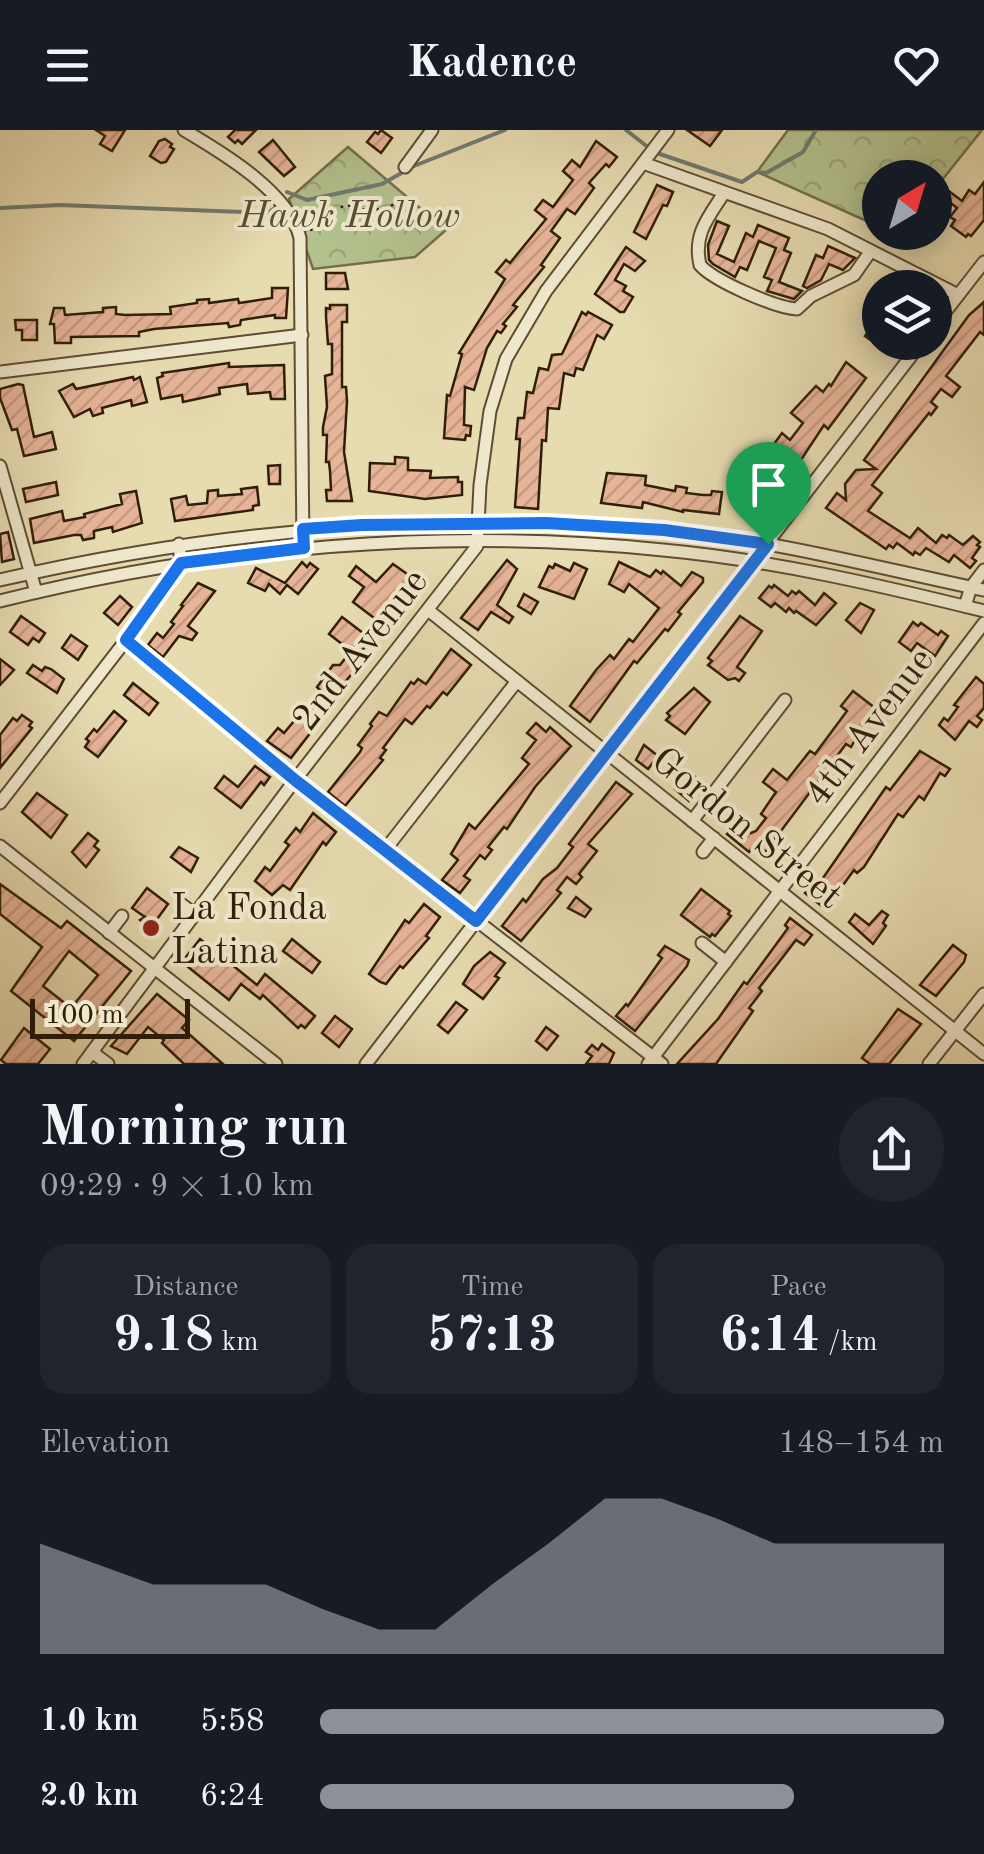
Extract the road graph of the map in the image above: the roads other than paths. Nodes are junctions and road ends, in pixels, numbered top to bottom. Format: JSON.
{"nodes":[{"id":1,"x":184,"y":130,"type":"edge"},
{"id":2,"x":432,"y":130,"type":"edge"},
{"id":3,"x":668,"y":130,"type":"edge"},
{"id":4,"x":650,"y":155,"type":"junction"},
{"id":5,"x":404,"y":167,"type":"dead end"},
{"id":6,"x":724,"y":193,"type":"junction"},
{"id":7,"x":870,"y":252,"type":"junction"},
{"id":8,"x":984,"y":262,"type":"edge"},
{"id":9,"x":958,"y":295,"type":"junction"},
{"id":10,"x":952,"y":303,"type":"edge"},
{"id":11,"x":302,"y":335,"type":"junction"},
{"id":12,"x":908,"y":360,"type":"edge"},
{"id":13,"x":0,"y":372,"type":"edge"},
{"id":14,"x":0,"y":466,"type":"edge"},
{"id":15,"x":480,"y":522,"type":"junction"},
{"id":16,"x":303,"y":529,"type":"junction"},
{"id":17,"x":480,"y":541,"type":"junction"},
{"id":18,"x":179,"y":544,"type":"junction"},
{"id":19,"x":768,"y":544,"type":"junction"},
{"id":20,"x":304,"y":548,"type":"junction"},
{"id":21,"x":755,"y":562,"type":"junction"},
{"id":22,"x":181,"y":563,"type":"junction"},
{"id":23,"x":984,"y":570,"type":"edge"},
{"id":24,"x":31,"y":573,"type":"junction"},
{"id":25,"x":0,"y":580,"type":"edge"},
{"id":26,"x":977,"y":589,"type":"edge"},
{"id":27,"x":36,"y":592,"type":"junction"},
{"id":28,"x":0,"y":601,"type":"edge"},
{"id":29,"x":966,"y":606,"type":"junction"},
{"id":30,"x":428,"y":610,"type":"junction"},
{"id":31,"x":984,"y":611,"type":"edge"},
{"id":32,"x":984,"y":623,"type":"edge"},
{"id":33,"x":126,"y":640,"type":"junction"},
{"id":34,"x":517,"y":681,"type":"junction"},
{"id":35,"x":785,"y":700,"type":"dead end"},
{"id":36,"x":606,"y":752,"type":"junction"},
{"id":37,"x":295,"y":780,"type":"junction"},
{"id":38,"x":0,"y":803,"type":"edge"},
{"id":39,"x":692,"y":821,"type":"junction"},
{"id":40,"x":714,"y":838,"type":"junction"},
{"id":41,"x":0,"y":846,"type":"edge"},
{"id":42,"x":386,"y":850,"type":"junction"},
{"id":43,"x":703,"y":852,"type":"dead end"},
{"id":44,"x":780,"y":891,"type":"junction"},
{"id":45,"x":181,"y":904,"type":"dead end"},
{"id":46,"x":122,"y":916,"type":"dead end"},
{"id":47,"x":196,"y":916,"type":"junction"},
{"id":48,"x":476,"y":921,"type":"junction"},
{"id":49,"x":109,"y":932,"type":"junction"},
{"id":50,"x":702,"y":944,"type":"dead end"},
{"id":51,"x":726,"y":962,"type":"junction"},
{"id":52,"x":156,"y":970,"type":"junction"},
{"id":53,"x":984,"y":994,"type":"edge"},
{"id":54,"x":955,"y":1030,"type":"junction"},
{"id":55,"x":92,"y":1052,"type":"junction"},
{"id":56,"x":984,"y":1054,"type":"edge"},
{"id":57,"x":654,"y":1062,"type":"edge"},
{"id":58,"x":82,"y":1064,"type":"edge"},
{"id":59,"x":108,"y":1064,"type":"edge"},
{"id":60,"x":276,"y":1064,"type":"edge"},
{"id":61,"x":366,"y":1064,"type":"edge"},
{"id":62,"x":929,"y":1064,"type":"edge"}],
"edges":[{"from":1,"to":11,"type":"street"},
{"from":2,"to":5,"type":"street"},
{"from":3,"to":4,"type":"street"},
{"from":4,"to":6,"type":"street"},
{"from":4,"to":15,"type":"street"},
{"from":6,"to":7,"type":"street"},
{"from":6,"to":7,"type":"street"},
{"from":7,"to":9,"type":"street"},
{"from":8,"to":9,"type":"street"},
{"from":9,"to":10,"type":"street"},
{"from":11,"to":13,"type":"street"},
{"from":11,"to":16,"type":"street"},
{"from":12,"to":19,"type":"street"},
{"from":14,"to":24,"type":"street"},
{"from":15,"to":16,"type":"street"},
{"from":15,"to":17,"type":"street"},
{"from":15,"to":19,"type":"street"},
{"from":16,"to":18,"type":"street"},
{"from":16,"to":20,"type":"street"},
{"from":17,"to":20,"type":"street"},
{"from":17,"to":21,"type":"street"},
{"from":17,"to":30,"type":"street","name":"2nd Avenue"},
{"from":18,"to":22,"type":"street"},
{"from":18,"to":24,"type":"street"},
{"from":19,"to":21,"type":"street"},
{"from":19,"to":26,"type":"street"},
{"from":20,"to":22,"type":"street"},
{"from":21,"to":29,"type":"street"},
{"from":21,"to":36,"type":"street"},
{"from":22,"to":27,"type":"street"},
{"from":22,"to":33,"type":"street"},
{"from":23,"to":26,"type":"street"},
{"from":24,"to":25,"type":"street"},
{"from":24,"to":27,"type":"street"},
{"from":26,"to":29,"type":"street"},
{"from":27,"to":28,"type":"street"},
{"from":29,"to":31,"type":"street"},
{"from":30,"to":34,"type":"street","name":"Gordon Street"},
{"from":30,"to":37,"type":"street","name":"2nd Avenue"},
{"from":32,"to":44,"type":"street","name":"4th Avenue"},
{"from":33,"to":37,"type":"street"},
{"from":33,"to":38,"type":"street"},
{"from":34,"to":36,"type":"street","name":"Gordon Street"},
{"from":34,"to":42,"type":"street"},
{"from":35,"to":39,"type":"street"},
{"from":36,"to":39,"type":"street","name":"Gordon Street"},
{"from":36,"to":48,"type":"street"},
{"from":37,"to":42,"type":"street"},
{"from":37,"to":47,"type":"street","name":"2nd Avenue"},
{"from":39,"to":40,"type":"street","name":"Gordon Street"},
{"from":40,"to":43,"type":"street"},
{"from":40,"to":44,"type":"street","name":"Gordon Street"},
{"from":41,"to":49,"type":"street"},
{"from":42,"to":48,"type":"street"},
{"from":44,"to":51,"type":"street","name":"4th Avenue"},
{"from":44,"to":54,"type":"street","name":"Gordon Street"},
{"from":45,"to":47,"type":"street"},
{"from":46,"to":49,"type":"street"},
{"from":47,"to":52,"type":"street","name":"2nd Avenue"},
{"from":48,"to":57,"type":"street"},
{"from":48,"to":61,"type":"street"},
{"from":49,"to":52,"type":"street"},
{"from":50,"to":51,"type":"street"},
{"from":51,"to":57,"type":"street","name":"4th Avenue"},
{"from":52,"to":55,"type":"street","name":"2nd Avenue"},
{"from":52,"to":60,"type":"street"},
{"from":53,"to":54,"type":"street"},
{"from":54,"to":56,"type":"street","name":"Gordon Street"},
{"from":54,"to":62,"type":"street"},
{"from":55,"to":58,"type":"street","name":"2nd Avenue"},
{"from":55,"to":59,"type":"street"}]}
